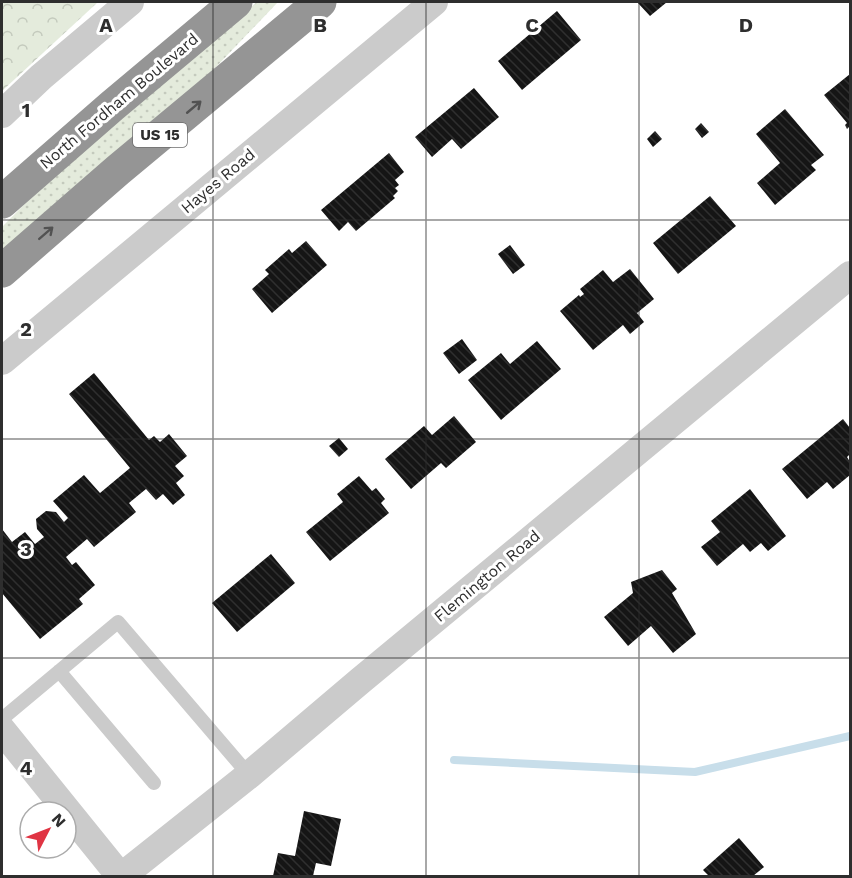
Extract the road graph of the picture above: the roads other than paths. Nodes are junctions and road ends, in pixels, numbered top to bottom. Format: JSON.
{"nodes":[{"id":1,"x":130,"y":2,"type":"edge"},
{"id":2,"x":236,"y":2,"type":"edge"},
{"id":3,"x":320,"y":2,"type":"edge"},
{"id":4,"x":434,"y":2,"type":"edge"},
{"id":5,"x":2,"y":114,"type":"edge"},
{"id":6,"x":2,"y":202,"type":"edge"},
{"id":7,"x":2,"y":271,"type":"edge"},
{"id":8,"x":850,"y":275,"type":"edge"},
{"id":9,"x":2,"y":361,"type":"edge"},
{"id":10,"x":59,"y":671,"type":"junction"},
{"id":11,"x":2,"y":719,"type":"edge"},
{"id":12,"x":2,"y":730,"type":"edge"},
{"id":13,"x":249,"y":775,"type":"junction"},
{"id":14,"x":154,"y":783,"type":"dead end"},
{"id":15,"x":121,"y":876,"type":"edge"}],
"edges":[{"from":1,"to":5,"type":"street"},
{"from":2,"to":6,"type":"highway","name":"North Fordham Boulevard"},
{"from":7,"to":3,"type":"highway","number":"US 15","one_way":true},
{"from":4,"to":9,"type":"street","name":"Hayes Road"},
{"from":8,"to":13,"type":"street","name":"Flemington Road"},
{"from":10,"to":11,"type":"lane"},
{"from":10,"to":13,"type":"lane"},
{"from":10,"to":14,"type":"lane"},
{"from":12,"to":15,"type":"street"},
{"from":13,"to":15,"type":"street","name":"Flemington Road"}]}
